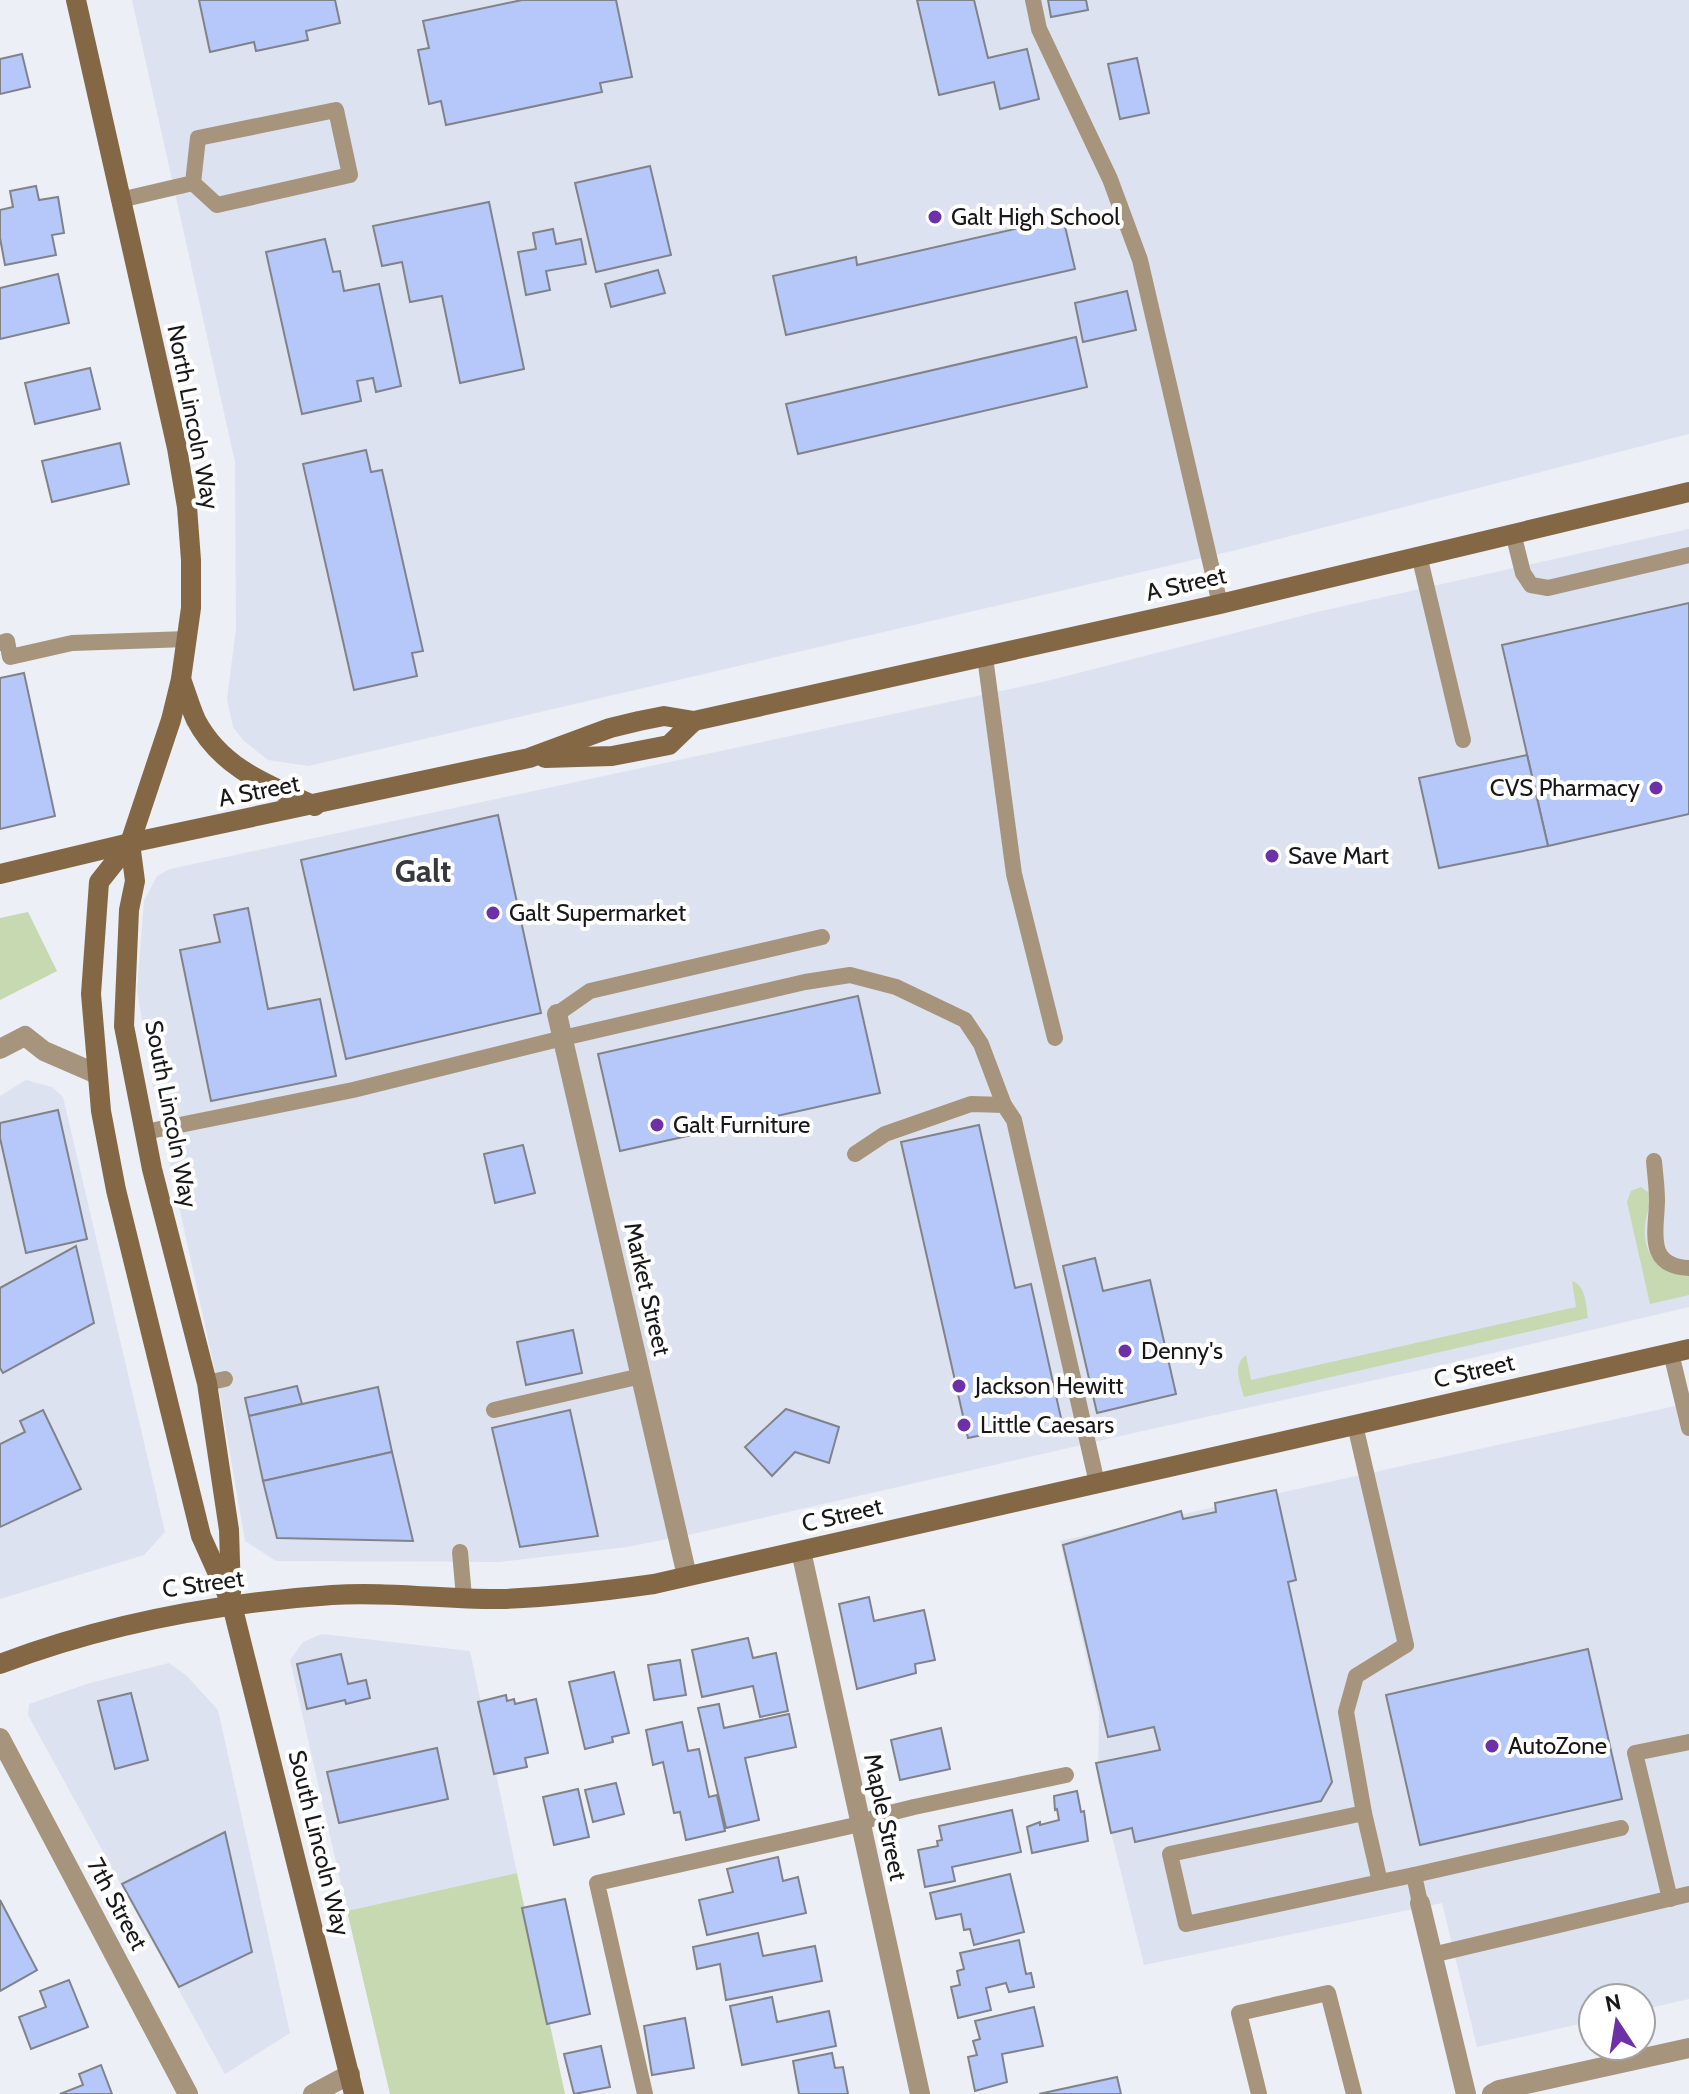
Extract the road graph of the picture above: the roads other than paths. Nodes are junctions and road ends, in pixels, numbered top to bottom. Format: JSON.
{"nodes":[{"id":1,"x":76,"y":0,"type":"edge"},
{"id":2,"x":1033,"y":0,"type":"edge"},
{"id":3,"x":193,"y":183,"type":"junction"},
{"id":4,"x":120,"y":200,"type":"junction"},
{"id":5,"x":1689,"y":492,"type":"edge"},
{"id":6,"x":1513,"y":533,"type":"junction"},
{"id":7,"x":1419,"y":555,"type":"junction"},
{"id":8,"x":1689,"y":555,"type":"edge"},
{"id":9,"x":1220,"y":604,"type":"junction"},
{"id":10,"x":187,"y":639,"type":"junction"},
{"id":11,"x":0,"y":643,"type":"edge"},
{"id":12,"x":985,"y":657,"type":"junction"},
{"id":13,"x":181,"y":679,"type":"junction"},
{"id":14,"x":694,"y":721,"type":"junction"},
{"id":15,"x":1463,"y":740,"type":"dead end"},
{"id":16,"x":529,"y":758,"type":"junction"},
{"id":17,"x":315,"y":806,"type":"junction"},
{"id":18,"x":130,"y":843,"type":"junction"},
{"id":19,"x":0,"y":874,"type":"edge"},
{"id":20,"x":822,"y":937,"type":"dead end"},
{"id":21,"x":557,"y":1014,"type":"joint"},
{"id":22,"x":563,"y":1038,"type":"junction"},
{"id":23,"x":1055,"y":1038,"type":"dead end"},
{"id":24,"x":0,"y":1049,"type":"edge"},
{"id":25,"x":97,"y":1074,"type":"junction"},
{"id":26,"x":1004,"y":1105,"type":"junction"},
{"id":27,"x":145,"y":1132,"type":"junction"},
{"id":28,"x":855,"y":1154,"type":"dead end"},
{"id":29,"x":1654,"y":1161,"type":"dead end"},
{"id":30,"x":1689,"y":1268,"type":"edge"},
{"id":31,"x":1680,"y":1351,"type":"edge"},
{"id":32,"x":641,"y":1376,"type":"junction"},
{"id":33,"x":494,"y":1410,"type":"dead end"},
{"id":34,"x":1355,"y":1425,"type":"junction"},
{"id":35,"x":1689,"y":1428,"type":"edge"},
{"id":36,"x":1097,"y":1483,"type":"junction"},
{"id":37,"x":801,"y":1551,"type":"junction"},
{"id":38,"x":460,"y":1552,"type":"dead end"},
{"id":39,"x":687,"y":1576,"type":"junction"},
{"id":40,"x":464,"y":1597,"type":"junction"},
{"id":41,"x":232,"y":1605,"type":"junction"},
{"id":42,"x":0,"y":1664,"type":"edge"},
{"id":43,"x":0,"y":1738,"type":"edge"},
{"id":44,"x":1689,"y":1742,"type":"edge"},
{"id":45,"x":1066,"y":1775,"type":"dead end"},
{"id":46,"x":1364,"y":1813,"type":"junction"},
{"id":47,"x":860,"y":1824,"type":"junction"},
{"id":48,"x":1621,"y":1828,"type":"dead end"},
{"id":49,"x":1414,"y":1875,"type":"junction"},
{"id":50,"x":1380,"y":1882,"type":"junction"},
{"id":51,"x":1689,"y":1894,"type":"edge"},
{"id":52,"x":1670,"y":1899,"type":"junction"},
{"id":53,"x":1420,"y":1903,"type":"joint"},
{"id":54,"x":1432,"y":1955,"type":"junction"},
{"id":55,"x":1689,"y":2048,"type":"edge"},
{"id":56,"x":352,"y":2084,"type":"edge"},
{"id":57,"x":188,"y":2094,"type":"edge"},
{"id":58,"x":313,"y":2094,"type":"edge"},
{"id":59,"x":645,"y":2094,"type":"edge"},
{"id":60,"x":920,"y":2094,"type":"edge"},
{"id":61,"x":1259,"y":2094,"type":"edge"},
{"id":62,"x":1354,"y":2094,"type":"edge"},
{"id":63,"x":1466,"y":2094,"type":"edge"},
{"id":64,"x":1492,"y":2094,"type":"edge"}],
"edges":[{"from":1,"to":4,"type":"main road","name":"North Lincoln Way"},
{"from":2,"to":9,"type":"lane"},
{"from":3,"to":3,"type":"lane"},
{"from":3,"to":4,"type":"lane"},
{"from":4,"to":10,"type":"main road","name":"North Lincoln Way"},
{"from":5,"to":6,"type":"main road","name":"A Street"},
{"from":6,"to":7,"type":"main road","name":"A Street"},
{"from":6,"to":8,"type":"lane"},
{"from":7,"to":9,"type":"main road","name":"A Street"},
{"from":7,"to":15,"type":"lane"},
{"from":9,"to":12,"type":"main road","name":"A Street"},
{"from":10,"to":11,"type":"lane"},
{"from":10,"to":13,"type":"main road","name":"North Lincoln Way"},
{"from":12,"to":14,"type":"main road","name":"A Street"},
{"from":12,"to":23,"type":"lane"},
{"from":13,"to":17,"type":"main road"},
{"from":13,"to":18,"type":"main road","name":"North Lincoln Way"},
{"from":14,"to":16,"type":"main road","name":"A Street"},
{"from":14,"to":16,"type":"main road","name":"A Street"},
{"from":16,"to":17,"type":"main road","name":"A Street"},
{"from":17,"to":18,"type":"main road","name":"A Street"},
{"from":18,"to":19,"type":"main road","name":"A Street"},
{"from":18,"to":25,"type":"main road","name":"South Lincoln Way"},
{"from":18,"to":27,"type":"main road","name":"South Lincoln Way"},
{"from":20,"to":21,"type":"lane"},
{"from":21,"to":22,"type":"street","name":"Market Street"},
{"from":22,"to":26,"type":"lane"},
{"from":22,"to":27,"type":"lane"},
{"from":22,"to":32,"type":"street","name":"Market Street"},
{"from":24,"to":25,"type":"street"},
{"from":25,"to":41,"type":"main road","name":"South Lincoln Way"},
{"from":26,"to":28,"type":"lane"},
{"from":26,"to":36,"type":"lane"},
{"from":27,"to":41,"type":"main road","name":"South Lincoln Way"},
{"from":29,"to":30,"type":"lane"},
{"from":31,"to":34,"type":"main road","name":"C Street"},
{"from":31,"to":35,"type":"lane"},
{"from":32,"to":33,"type":"lane"},
{"from":32,"to":39,"type":"street","name":"Market Street"},
{"from":34,"to":36,"type":"main road","name":"C Street"},
{"from":34,"to":46,"type":"lane"},
{"from":36,"to":37,"type":"main road","name":"C Street"},
{"from":37,"to":39,"type":"main road","name":"C Street"},
{"from":37,"to":47,"type":"street","name":"Maple Street"},
{"from":38,"to":40,"type":"lane"},
{"from":39,"to":40,"type":"main road","name":"C Street"},
{"from":40,"to":41,"type":"main road","name":"C Street"},
{"from":41,"to":42,"type":"main road","name":"C Street"},
{"from":41,"to":56,"type":"main road","name":"South Lincoln Way"},
{"from":43,"to":57,"type":"street","name":"7th Street"},
{"from":44,"to":52,"type":"lane"},
{"from":45,"to":47,"type":"lane"},
{"from":46,"to":50,"type":"lane"},
{"from":46,"to":50,"type":"lane"},
{"from":47,"to":59,"type":"lane"},
{"from":47,"to":60,"type":"street","name":"Maple Street"},
{"from":48,"to":49,"type":"lane"},
{"from":49,"to":50,"type":"lane"},
{"from":49,"to":53,"type":"lane"},
{"from":51,"to":52,"type":"lane"},
{"from":52,"to":54,"type":"lane"},
{"from":53,"to":54,"type":"street"},
{"from":54,"to":63,"type":"street"},
{"from":55,"to":64,"type":"street"},
{"from":56,"to":58,"type":"street"},
{"from":61,"to":62,"type":"lane"}]}
